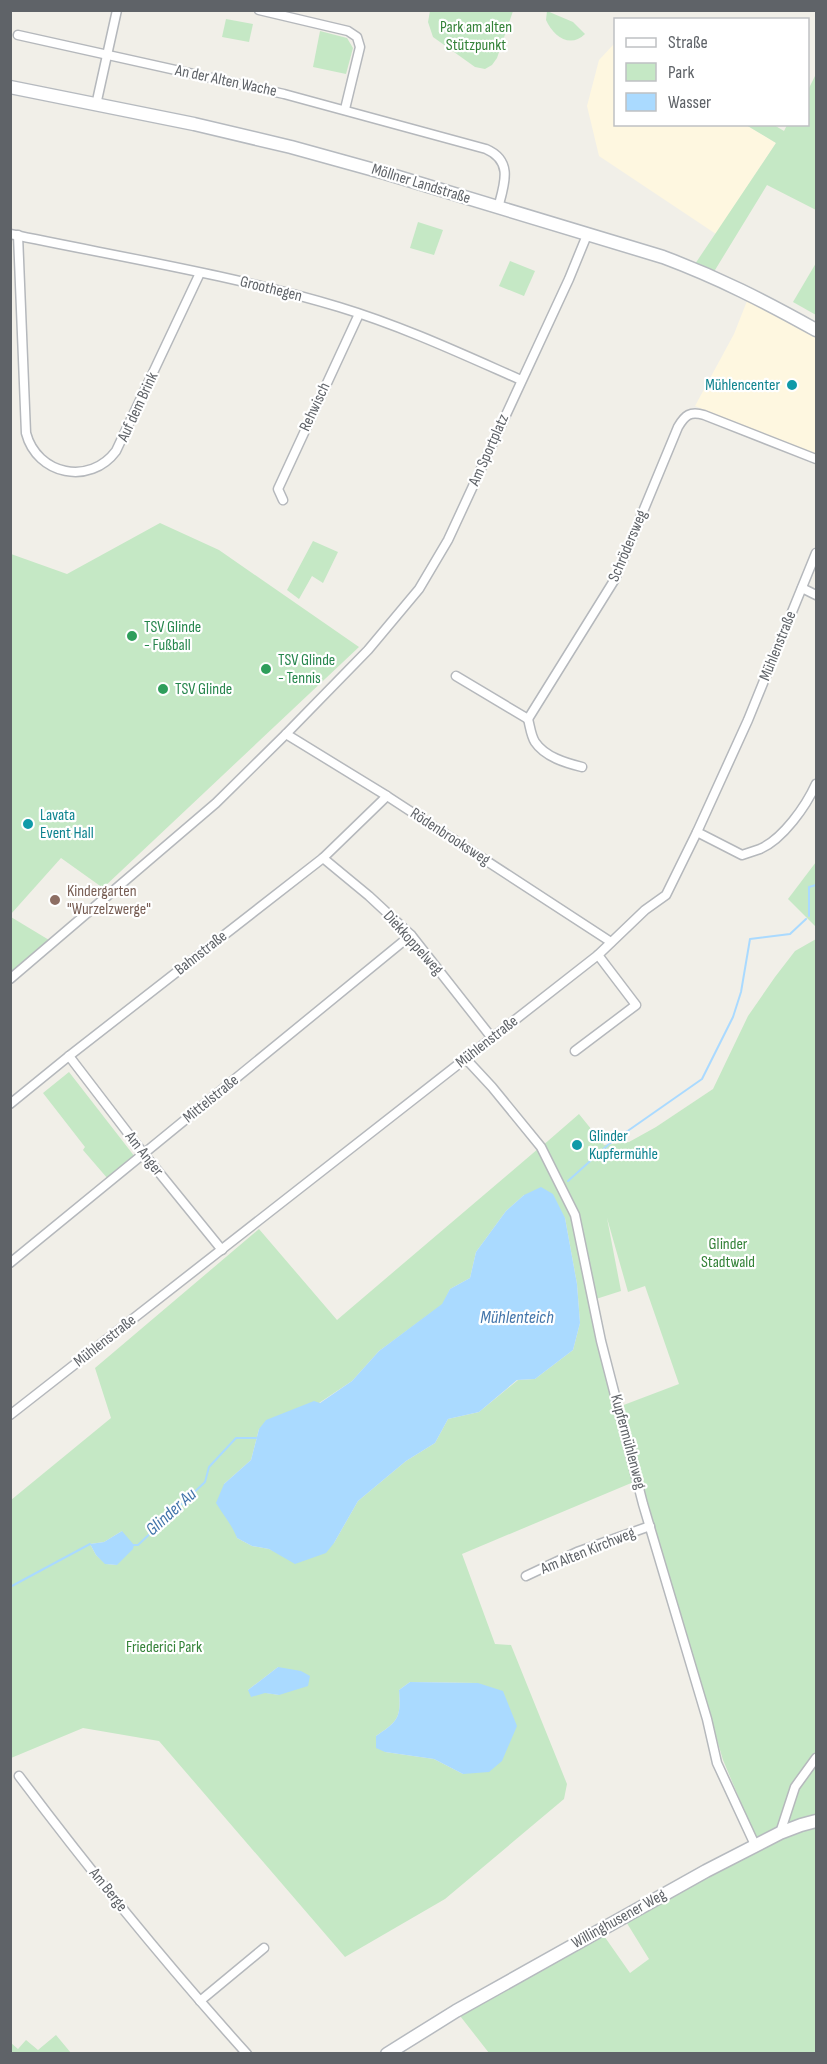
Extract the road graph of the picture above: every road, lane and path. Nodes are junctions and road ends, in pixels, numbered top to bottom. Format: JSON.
{"nodes":[{"id":1,"x":117,"y":10,"type":"edge"},
{"id":2,"x":259,"y":10,"type":"edge"},
{"id":3,"x":18,"y":34,"type":"dead end"},
{"id":4,"x":106,"y":56,"type":"junction"},
{"id":5,"x":10,"y":87,"type":"edge"},
{"id":6,"x":96,"y":105,"type":"junction"},
{"id":7,"x":345,"y":109,"type":"junction"},
{"id":8,"x":498,"y":208,"type":"junction"},
{"id":9,"x":14,"y":235,"type":"edge"},
{"id":10,"x":587,"y":235,"type":"junction"},
{"id":11,"x":200,"y":273,"type":"junction"},
{"id":12,"x":359,"y":314,"type":"junction"},
{"id":13,"x":816,"y":330,"type":"edge"},
{"id":14,"x":521,"y":380,"type":"junction"},
{"id":15,"x":816,"y":459,"type":"edge"},
{"id":16,"x":283,"y":500,"type":"dead end"},
{"id":17,"x":816,"y":552,"type":"edge"},
{"id":18,"x":802,"y":588,"type":"junction"},
{"id":19,"x":816,"y":595,"type":"edge"},
{"id":20,"x":456,"y":676,"type":"dead end"},
{"id":21,"x":528,"y":719,"type":"junction"},
{"id":22,"x":286,"y":734,"type":"junction"},
{"id":23,"x":582,"y":767,"type":"dead end"},
{"id":24,"x":816,"y":784,"type":"edge"},
{"id":25,"x":387,"y":796,"type":"junction"},
{"id":26,"x":697,"y":832,"type":"junction"},
{"id":27,"x":323,"y":858,"type":"junction"},
{"id":28,"x":411,"y":935,"type":"junction"},
{"id":29,"x":611,"y":942,"type":"junction"},
{"id":30,"x":598,"y":954,"type":"junction"},
{"id":31,"x":10,"y":979,"type":"edge"},
{"id":32,"x":492,"y":1038,"type":"junction"},
{"id":33,"x":575,"y":1051,"type":"dead end"},
{"id":34,"x":69,"y":1056,"type":"junction"},
{"id":35,"x":466,"y":1059,"type":"junction"},
{"id":36,"x":10,"y":1104,"type":"edge"},
{"id":37,"x":144,"y":1154,"type":"junction"},
{"id":38,"x":222,"y":1250,"type":"junction"},
{"id":39,"x":10,"y":1263,"type":"edge"},
{"id":40,"x":10,"y":1414,"type":"edge"},
{"id":41,"x":650,"y":1526,"type":"junction"},
{"id":42,"x":526,"y":1576,"type":"dead end"},
{"id":43,"x":816,"y":1758,"type":"edge"},
{"id":44,"x":19,"y":1776,"type":"dead end"},
{"id":45,"x":816,"y":1821,"type":"edge"},
{"id":46,"x":780,"y":1833,"type":"junction"},
{"id":47,"x":756,"y":1847,"type":"junction"},
{"id":48,"x":264,"y":1948,"type":"dead end"},
{"id":49,"x":200,"y":2001,"type":"junction"},
{"id":50,"x":247,"y":2054,"type":"edge"},
{"id":51,"x":387,"y":2054,"type":"edge"}],
"edges":[{"from":1,"to":4,"type":"street"},
{"from":2,"to":7,"type":"street"},
{"from":3,"to":4,"type":"street","name":"An der Alten Wache"},
{"from":4,"to":6,"type":"street"},
{"from":4,"to":7,"type":"street","name":"An der Alten Wache"},
{"from":5,"to":6,"type":"main road","name":"Möllner Landstraße"},
{"from":6,"to":8,"type":"main road","name":"Möllner Landstraße"},
{"from":7,"to":8,"type":"street","name":"An der Alten Wache"},
{"from":8,"to":10,"type":"main road","name":"Möllner Landstraße"},
{"from":9,"to":11,"type":"street","name":"Groothegen"},
{"from":9,"to":11,"type":"street","name":"Auf dem Brink"},
{"from":10,"to":13,"type":"main road","name":"Möllner Landstraße"},
{"from":10,"to":14,"type":"street","name":"Am Sportplatz"},
{"from":11,"to":12,"type":"street","name":"Groothegen"},
{"from":12,"to":14,"type":"street","name":"Groothegen"},
{"from":12,"to":16,"type":"street","name":"Rehwisch"},
{"from":14,"to":22,"type":"street","name":"Am Sportplatz"},
{"from":15,"to":21,"type":"street","name":"Schrödersweg"},
{"from":17,"to":18,"type":"street","name":"Mühlenstraße"},
{"from":18,"to":19,"type":"street"},
{"from":18,"to":26,"type":"street","name":"Mühlenstraße"},
{"from":20,"to":21,"type":"street"},
{"from":21,"to":23,"type":"street"},
{"from":22,"to":25,"type":"street","name":"Rödenbrooksweg"},
{"from":22,"to":31,"type":"street","name":"Am Sportplatz"},
{"from":24,"to":26,"type":"street"},
{"from":25,"to":27,"type":"street","name":"Bahnstraße"},
{"from":25,"to":29,"type":"street","name":"Rödenbrooksweg"},
{"from":26,"to":29,"type":"street","name":"Mühlenstraße"},
{"from":27,"to":28,"type":"street","name":"Diekkoppelweg"},
{"from":27,"to":34,"type":"street","name":"Bahnstraße"},
{"from":28,"to":32,"type":"street","name":"Diekkoppelweg"},
{"from":28,"to":37,"type":"street","name":"Mittelstraße"},
{"from":29,"to":30,"type":"street","name":"Mühlenstraße"},
{"from":30,"to":32,"type":"street","name":"Mühlenstraße"},
{"from":30,"to":33,"type":"street"},
{"from":32,"to":35,"type":"street","name":"Mühlenstraße"},
{"from":34,"to":36,"type":"street","name":"Bahnstraße"},
{"from":34,"to":37,"type":"street","name":"Am Anger"},
{"from":35,"to":38,"type":"street","name":"Mühlenstraße"},
{"from":35,"to":41,"type":"street","name":"Kupfermühlenweg"},
{"from":37,"to":38,"type":"street","name":"Am Anger"},
{"from":37,"to":39,"type":"street","name":"Mittelstraße"},
{"from":38,"to":40,"type":"street","name":"Mühlenstraße"},
{"from":41,"to":42,"type":"street","name":"Am Alten Kirchweg"},
{"from":41,"to":47,"type":"street","name":"Kupfermühlenweg"},
{"from":43,"to":46,"type":"street"},
{"from":44,"to":49,"type":"street","name":"Am Berge"},
{"from":45,"to":46,"type":"main road","name":"Willinghusener Weg"},
{"from":46,"to":47,"type":"main road","name":"Willinghusener Weg"},
{"from":47,"to":51,"type":"main road","name":"Willinghusener Weg"},
{"from":48,"to":49,"type":"street"},
{"from":49,"to":50,"type":"street","name":"Am Berge"}]}
